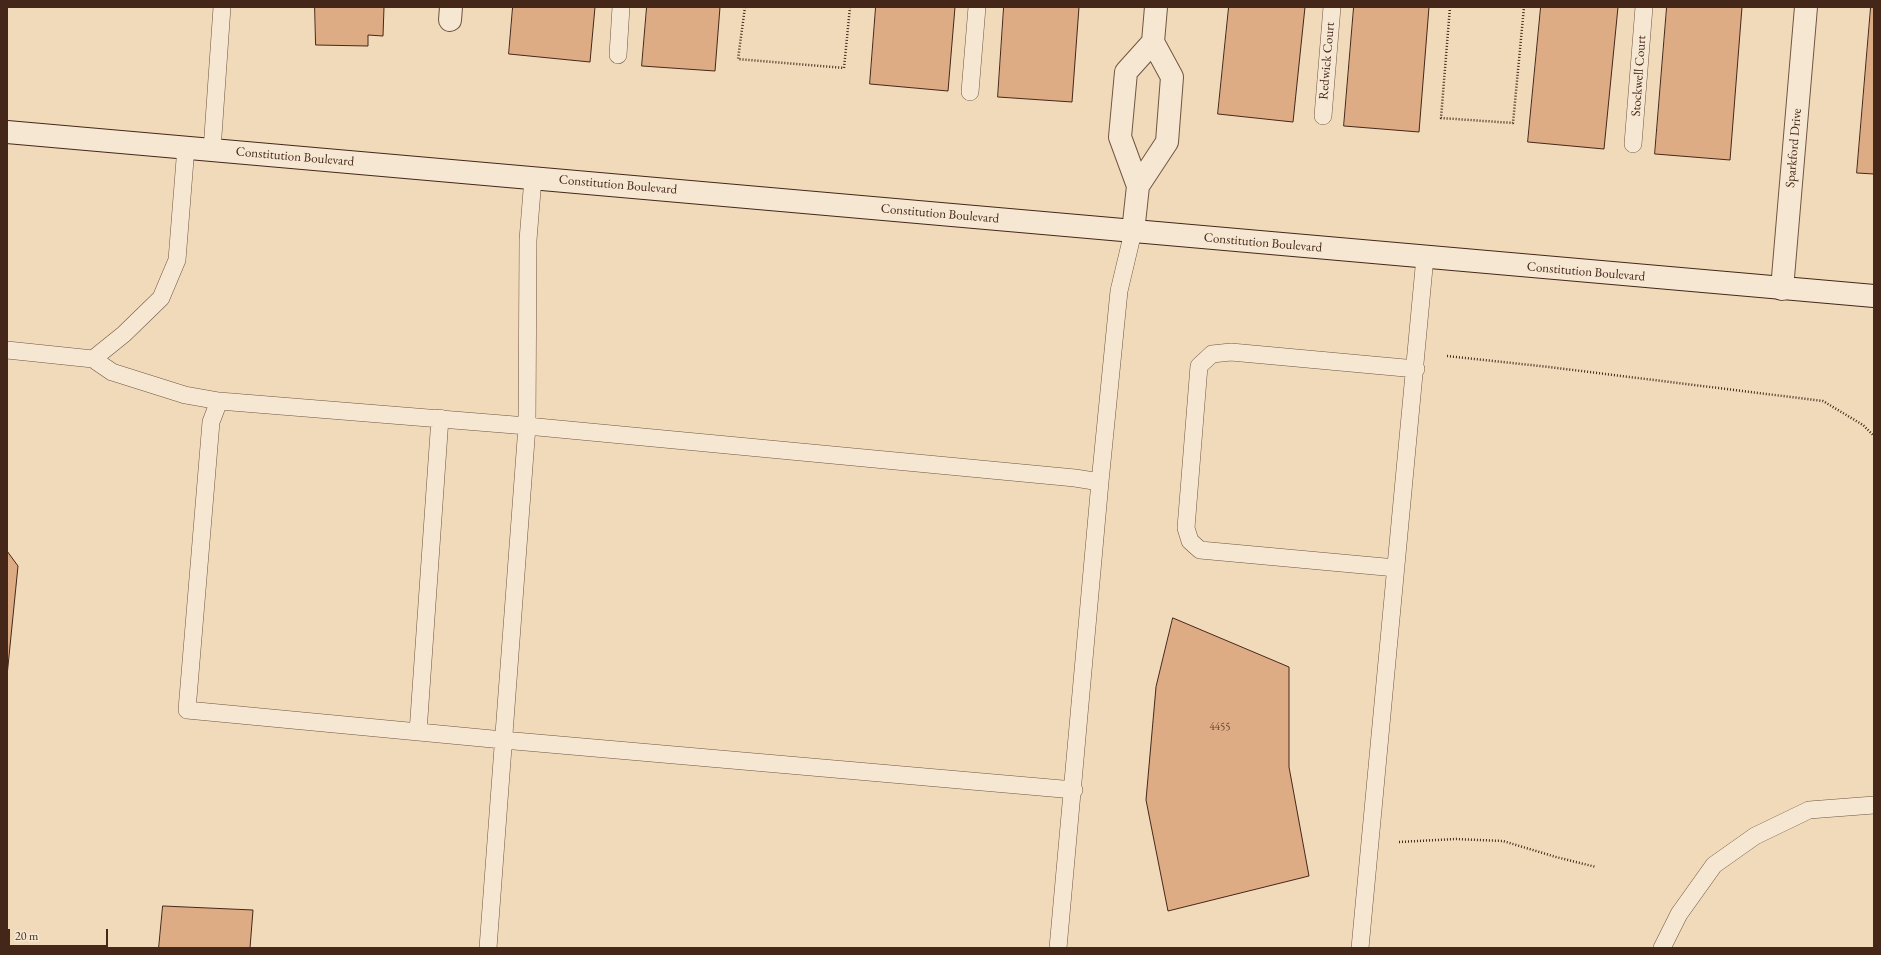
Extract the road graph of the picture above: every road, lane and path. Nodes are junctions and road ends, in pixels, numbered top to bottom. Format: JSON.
{"nodes":[{"id":1,"x":222,"y":7,"type":"edge"},
{"id":2,"x":621,"y":7,"type":"edge"},
{"id":3,"x":744,"y":7,"type":"edge"},
{"id":4,"x":850,"y":7,"type":"edge"},
{"id":5,"x":977,"y":7,"type":"edge"},
{"id":6,"x":1156,"y":7,"type":"edge"},
{"id":7,"x":1332,"y":7,"type":"edge"},
{"id":8,"x":1450,"y":7,"type":"edge"},
{"id":9,"x":1524,"y":7,"type":"edge"},
{"id":10,"x":1644,"y":7,"type":"edge"},
{"id":11,"x":1806,"y":7,"type":"edge"},
{"id":12,"x":1153,"y":42,"type":"junction"},
{"id":13,"x":618,"y":55,"type":"dead end"},
{"id":14,"x":970,"y":92,"type":"dead end"},
{"id":15,"x":1323,"y":116,"type":"dead end"},
{"id":16,"x":7,"y":132,"type":"edge"},
{"id":17,"x":1634,"y":144,"type":"dead end"},
{"id":18,"x":186,"y":147,"type":"junction"},
{"id":19,"x":212,"y":150,"type":"junction"},
{"id":20,"x":533,"y":178,"type":"junction"},
{"id":21,"x":1138,"y":186,"type":"junction"},
{"id":22,"x":1133,"y":232,"type":"junction"},
{"id":23,"x":1425,"y":257,"type":"junction"},
{"id":24,"x":1782,"y":289,"type":"junction"},
{"id":25,"x":1874,"y":296,"type":"edge"},
{"id":26,"x":7,"y":350,"type":"edge"},
{"id":27,"x":1447,"y":356,"type":"dead end"},
{"id":28,"x":93,"y":359,"type":"junction"},
{"id":29,"x":1416,"y":369,"type":"junction"},
{"id":30,"x":219,"y":401,"type":"junction"},
{"id":31,"x":440,"y":418,"type":"junction"},
{"id":32,"x":527,"y":426,"type":"junction"},
{"id":33,"x":1874,"y":436,"type":"edge"},
{"id":34,"x":1100,"y":482,"type":"junction"},
{"id":35,"x":1396,"y":568,"type":"junction"},
{"id":36,"x":418,"y":732,"type":"junction"},
{"id":37,"x":503,"y":740,"type":"junction"},
{"id":38,"x":1074,"y":790,"type":"junction"},
{"id":39,"x":1874,"y":805,"type":"edge"},
{"id":40,"x":1399,"y":842,"type":"dead end"},
{"id":41,"x":1596,"y":867,"type":"dead end"},
{"id":42,"x":488,"y":948,"type":"edge"},
{"id":43,"x":1058,"y":948,"type":"edge"},
{"id":44,"x":1360,"y":948,"type":"edge"},
{"id":45,"x":1662,"y":948,"type":"edge"}],
"edges":[{"from":1,"to":19,"type":"lane"},
{"from":2,"to":13,"type":"lane"},
{"from":3,"to":4,"type":"path"},
{"from":5,"to":14,"type":"lane"},
{"from":6,"to":12,"type":"main road"},
{"from":7,"to":15,"type":"lane","name":"Redwick Court"},
{"from":8,"to":9,"type":"path"},
{"from":10,"to":17,"type":"lane","name":"Stockwell Court"},
{"from":11,"to":24,"type":"main road","name":"Sparkford Drive"},
{"from":12,"to":21,"type":"main road"},
{"from":12,"to":21,"type":"main road"},
{"from":16,"to":18,"type":"main road","name":"Constitution Boulevard"},
{"from":18,"to":19,"type":"main road","name":"Constitution Boulevard"},
{"from":18,"to":28,"type":"lane"},
{"from":19,"to":20,"type":"main road","name":"Constitution Boulevard"},
{"from":20,"to":22,"type":"main road","name":"Constitution Boulevard"},
{"from":20,"to":32,"type":"lane"},
{"from":21,"to":22,"type":"main road"},
{"from":22,"to":23,"type":"main road","name":"Constitution Boulevard"},
{"from":22,"to":34,"type":"lane"},
{"from":23,"to":24,"type":"main road","name":"Constitution Boulevard"},
{"from":23,"to":29,"type":"lane"},
{"from":24,"to":25,"type":"main road","name":"Constitution Boulevard"},
{"from":26,"to":28,"type":"lane"},
{"from":27,"to":33,"type":"path"},
{"from":28,"to":30,"type":"lane"},
{"from":29,"to":35,"type":"lane"},
{"from":29,"to":35,"type":"lane"},
{"from":30,"to":31,"type":"lane"},
{"from":30,"to":36,"type":"lane"},
{"from":31,"to":32,"type":"lane"},
{"from":31,"to":36,"type":"lane"},
{"from":32,"to":34,"type":"lane"},
{"from":32,"to":37,"type":"lane"},
{"from":34,"to":38,"type":"lane"},
{"from":35,"to":44,"type":"lane"},
{"from":36,"to":37,"type":"lane"},
{"from":37,"to":38,"type":"lane"},
{"from":37,"to":42,"type":"lane"},
{"from":38,"to":43,"type":"lane"},
{"from":39,"to":45,"type":"lane"},
{"from":40,"to":41,"type":"path"}]}
